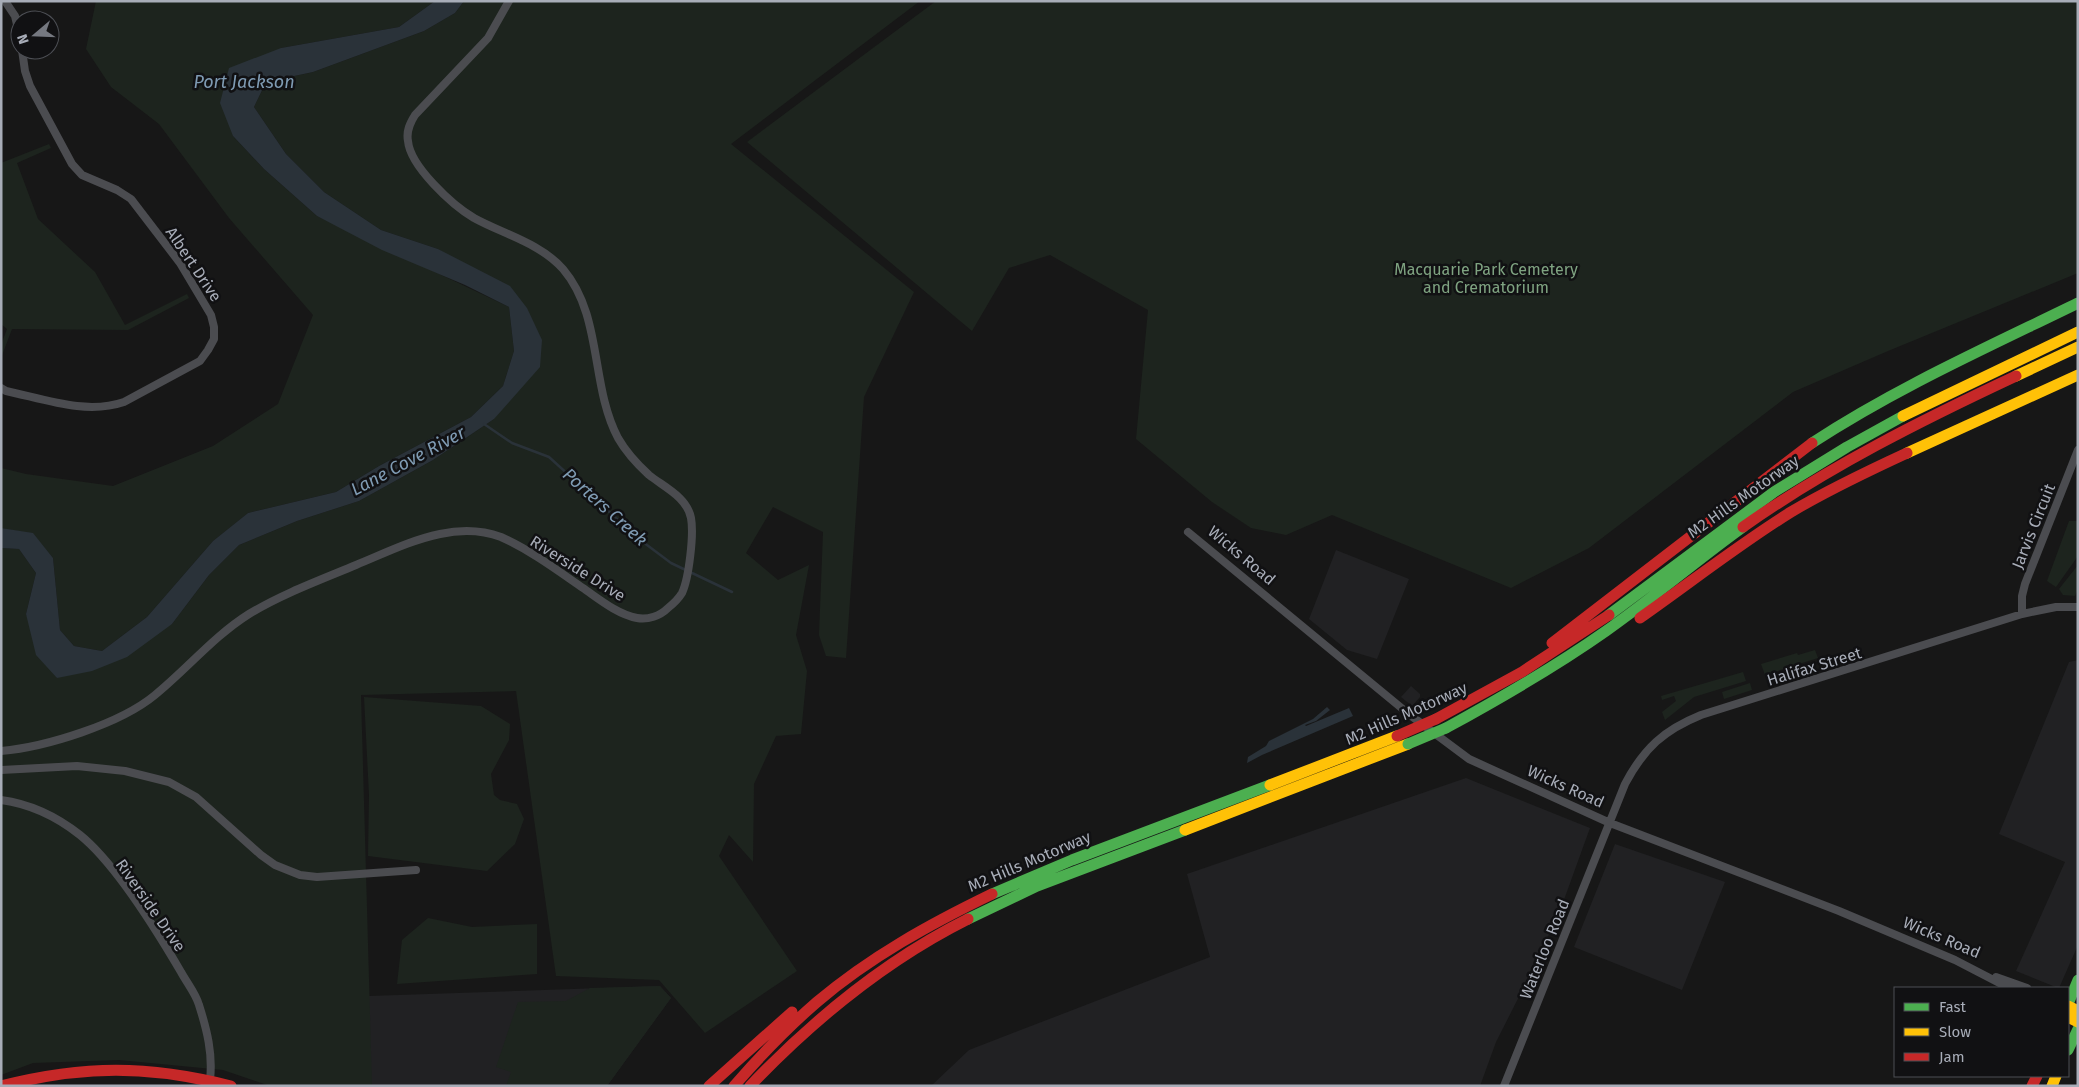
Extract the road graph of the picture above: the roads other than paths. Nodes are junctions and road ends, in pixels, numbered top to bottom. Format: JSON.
{"nodes":[{"id":1,"x":508,"y":1,"type":"edge"},
{"id":2,"x":23,"y":60,"type":"edge"},
{"id":3,"x":2078,"y":303,"type":"edge"},
{"id":4,"x":2078,"y":332,"type":"edge"},
{"id":5,"x":2078,"y":347,"type":"edge"},
{"id":6,"x":2078,"y":375,"type":"edge"},
{"id":7,"x":1,"y":388,"type":"edge"},
{"id":8,"x":2078,"y":450,"type":"edge"},
{"id":9,"x":1188,"y":532,"type":"dead end"},
{"id":10,"x":2078,"y":607,"type":"edge"},
{"id":11,"x":2022,"y":614,"type":"junction"},
{"id":12,"x":1555,"y":666,"type":"junction"},
{"id":13,"x":1526,"y":671,"type":"junction"},
{"id":14,"x":1,"y":751,"type":"edge"},
{"id":15,"x":1,"y":770,"type":"edge"},
{"id":16,"x":1,"y":800,"type":"edge"},
{"id":17,"x":1610,"y":823,"type":"junction"},
{"id":18,"x":416,"y":870,"type":"dead end"},
{"id":19,"x":1986,"y":975,"type":"junction"},
{"id":20,"x":849,"y":977,"type":"junction"},
{"id":21,"x":2078,"y":980,"type":"edge"},
{"id":22,"x":2007,"y":987,"type":"edge"},
{"id":23,"x":2025,"y":987,"type":"edge"},
{"id":24,"x":2069,"y":1002,"type":"edge"},
{"id":25,"x":2078,"y":1029,"type":"edge"},
{"id":26,"x":2069,"y":1048,"type":"edge"},
{"id":27,"x":210,"y":1083,"type":"edge"},
{"id":28,"x":1,"y":1086,"type":"edge"},
{"id":29,"x":231,"y":1086,"type":"edge"},
{"id":30,"x":709,"y":1086,"type":"edge"},
{"id":31,"x":734,"y":1086,"type":"edge"},
{"id":32,"x":750,"y":1086,"type":"edge"},
{"id":33,"x":1504,"y":1086,"type":"edge"}],
"edges":[{"from":1,"to":14,"type":"street","name":"Riverside Drive"},
{"from":2,"to":7,"type":"street","name":"Albert Drive"},
{"from":3,"to":13,"type":"main road"},
{"from":4,"to":13,"type":"main road","name":"M2 Hills Motorway"},
{"from":5,"to":12,"type":"main road","name":"M2 Hills Motorway"},
{"from":6,"to":12,"type":"main road"},
{"from":8,"to":11,"type":"street","name":"Jarvis Circuit"},
{"from":9,"to":17,"type":"street","name":"Wicks Road"},
{"from":10,"to":11,"type":"street","name":"Halifax Street"},
{"from":11,"to":17,"type":"street","name":"Halifax Street"},
{"from":12,"to":32,"type":"main road","name":"M2 Hills Motorway","bridge":true},
{"from":13,"to":20,"type":"main road","name":"M2 Hills Motorway","bridge":true},
{"from":15,"to":18,"type":"street"},
{"from":16,"to":27,"type":"street","name":"Riverside Drive"},
{"from":17,"to":19,"type":"street","name":"Wicks Road"},
{"from":17,"to":33,"type":"street","name":"Waterloo Road"},
{"from":19,"to":22,"type":"street","name":"Wicks Road"},
{"from":19,"to":23,"type":"street","name":"Wicks Road"},
{"from":20,"to":30,"type":"main road"},
{"from":20,"to":31,"type":"main road","name":"M2 Hills Motorway"},
{"from":21,"to":24,"type":"main road"},
{"from":25,"to":26,"type":"main road"},
{"from":27,"to":28,"type":"main road"},
{"from":27,"to":29,"type":"main road"}]}
